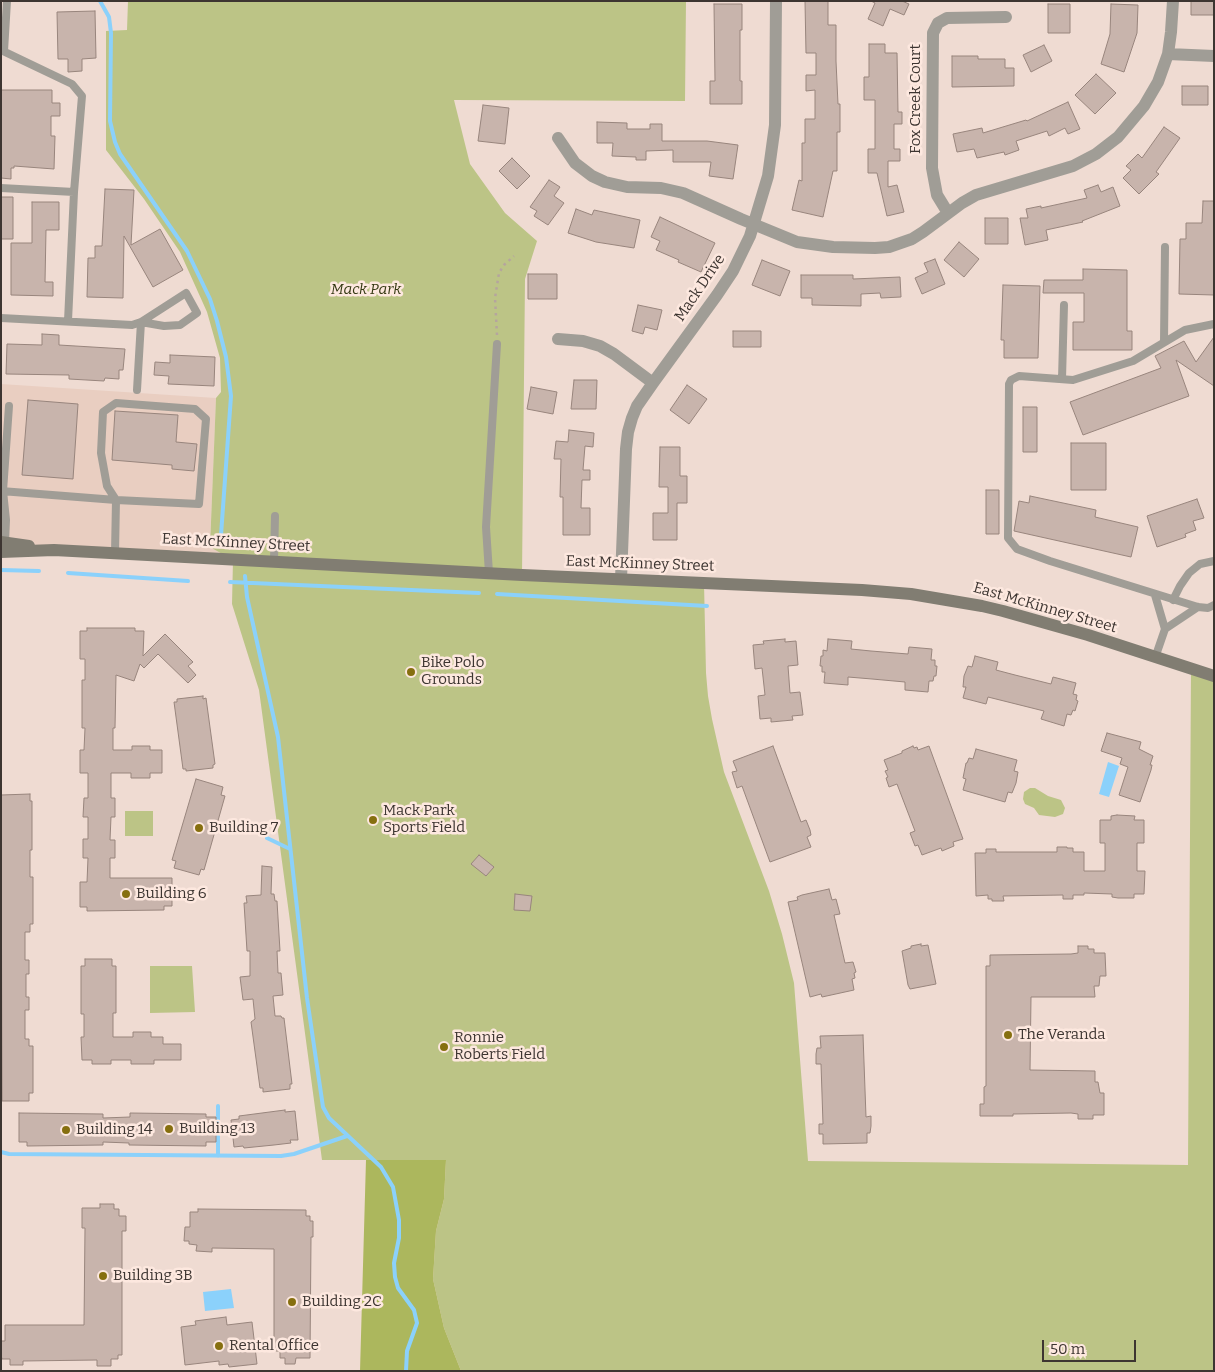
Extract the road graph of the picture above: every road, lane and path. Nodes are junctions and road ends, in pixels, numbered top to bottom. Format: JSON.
{"nodes":[{"id":1,"x":7,"y":1,"type":"edge"},
{"id":2,"x":776,"y":1,"type":"edge"},
{"id":3,"x":1173,"y":1,"type":"edge"},
{"id":4,"x":1006,"y":17,"type":"dead end"},
{"id":5,"x":2,"y":51,"type":"edge"},
{"id":6,"x":1168,"y":54,"type":"junction"},
{"id":7,"x":1214,"y":56,"type":"edge"},
{"id":8,"x":558,"y":138,"type":"dead end"},
{"id":9,"x":1,"y":188,"type":"edge"},
{"id":10,"x":74,"y":192,"type":"junction"},
{"id":11,"x":948,"y":213,"type":"junction"},
{"id":12,"x":754,"y":225,"type":"junction"},
{"id":13,"x":1165,"y":247,"type":"dead end"},
{"id":14,"x":514,"y":256,"type":"dead end"},
{"id":15,"x":1064,"y":305,"type":"dead end"},
{"id":16,"x":1,"y":318,"type":"edge"},
{"id":17,"x":68,"y":321,"type":"junction"},
{"id":18,"x":141,"y":322,"type":"junction"},
{"id":19,"x":1214,"y":324,"type":"edge"},
{"id":20,"x":558,"y":339,"type":"dead end"},
{"id":21,"x":1164,"y":342,"type":"junction"},
{"id":22,"x":497,"y":344,"type":"joint"},
{"id":23,"x":1062,"y":379,"type":"junction"},
{"id":24,"x":653,"y":383,"type":"junction"},
{"id":25,"x":137,"y":390,"type":"dead end"},
{"id":26,"x":9,"y":406,"type":"dead end"},
{"id":27,"x":2,"y":491,"type":"edge"},
{"id":28,"x":116,"y":500,"type":"junction"},
{"id":29,"x":275,"y":516,"type":"dead end"},
{"id":30,"x":2,"y":546,"type":"edge"},
{"id":31,"x":115,"y":553,"type":"junction"},
{"id":32,"x":274,"y":562,"type":"junction"},
{"id":33,"x":1214,"y":562,"type":"edge"},
{"id":34,"x":489,"y":573,"type":"junction"},
{"id":35,"x":621,"y":579,"type":"junction"},
{"id":36,"x":1155,"y":595,"type":"junction"},
{"id":37,"x":1173,"y":600,"type":"junction"},
{"id":38,"x":1214,"y":605,"type":"edge"},
{"id":39,"x":1198,"y":607,"type":"junction"},
{"id":40,"x":1166,"y":629,"type":"junction"},
{"id":41,"x":1155,"y":658,"type":"junction"},
{"id":42,"x":1214,"y":676,"type":"edge"}],
"edges":[{"from":1,"to":5,"type":"lane"},
{"from":2,"to":12,"type":"street","name":"Mack Drive"},
{"from":3,"to":6,"type":"street"},
{"from":4,"to":11,"type":"street","name":"Fox Creek Court"},
{"from":5,"to":10,"type":"lane"},
{"from":6,"to":7,"type":"street"},
{"from":6,"to":11,"type":"street"},
{"from":8,"to":12,"type":"street"},
{"from":9,"to":10,"type":"lane"},
{"from":10,"to":17,"type":"lane"},
{"from":11,"to":12,"type":"street"},
{"from":12,"to":24,"type":"street","name":"Mack Drive"},
{"from":13,"to":21,"type":"lane"},
{"from":14,"to":22,"type":"path"},
{"from":15,"to":23,"type":"lane"},
{"from":16,"to":17,"type":"lane"},
{"from":17,"to":18,"type":"lane"},
{"from":18,"to":18,"type":"lane"},
{"from":18,"to":25,"type":"lane"},
{"from":19,"to":21,"type":"lane"},
{"from":20,"to":24,"type":"street"},
{"from":21,"to":23,"type":"lane"},
{"from":22,"to":34,"type":"lane"},
{"from":23,"to":36,"type":"lane"},
{"from":24,"to":35,"type":"street","name":"Mack Drive"},
{"from":26,"to":27,"type":"lane"},
{"from":27,"to":28,"type":"lane"},
{"from":27,"to":30,"type":"lane"},
{"from":28,"to":28,"type":"lane"},
{"from":28,"to":31,"type":"lane"},
{"from":29,"to":32,"type":"lane"},
{"from":30,"to":31,"type":"main road","name":"East McKinney Street"},
{"from":31,"to":32,"type":"main road","name":"East McKinney Street"},
{"from":32,"to":34,"type":"main road","name":"East McKinney Street"},
{"from":33,"to":37,"type":"lane"},
{"from":34,"to":35,"type":"main road","name":"East McKinney Street"},
{"from":35,"to":41,"type":"main road","name":"East McKinney Street"},
{"from":36,"to":37,"type":"lane"},
{"from":36,"to":40,"type":"lane"},
{"from":37,"to":39,"type":"lane"},
{"from":38,"to":39,"type":"lane"},
{"from":39,"to":40,"type":"lane"},
{"from":40,"to":41,"type":"lane"},
{"from":41,"to":42,"type":"main road","name":"East McKinney Street"}]}
